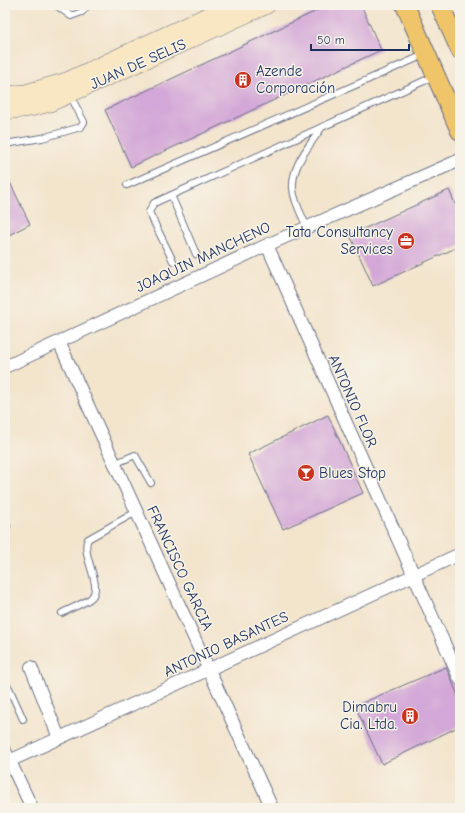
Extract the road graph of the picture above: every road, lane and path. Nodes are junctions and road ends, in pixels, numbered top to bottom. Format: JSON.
{"nodes":[{"id":1,"x":56,"y":5,"type":"edge"},
{"id":2,"x":88,"y":5,"type":"edge"},
{"id":3,"x":231,"y":5,"type":"edge"},
{"id":4,"x":267,"y":5,"type":"edge"},
{"id":5,"x":405,"y":5,"type":"edge"},
{"id":6,"x":440,"y":5,"type":"edge"},
{"id":7,"x":460,"y":50,"type":"edge"},
{"id":8,"x":426,"y":54,"type":"junction"},
{"id":9,"x":435,"y":75,"type":"junction"},
{"id":10,"x":5,"y":94,"type":"edge"},
{"id":11,"x":70,"y":95,"type":"junction"},
{"id":12,"x":5,"y":111,"type":"edge"},
{"id":13,"x":322,"y":126,"type":"junction"},
{"id":14,"x":460,"y":131,"type":"edge"},
{"id":15,"x":5,"y":144,"type":"edge"},
{"id":16,"x":460,"y":160,"type":"edge"},
{"id":17,"x":127,"y":185,"type":"dead end"},
{"id":18,"x":171,"y":195,"type":"junction"},
{"id":19,"x":307,"y":227,"type":"junction"},
{"id":20,"x":267,"y":245,"type":"junction"},
{"id":21,"x":196,"y":254,"type":"dead end"},
{"id":22,"x":173,"y":261,"type":"dead end"},
{"id":23,"x":59,"y":342,"type":"junction"},
{"id":24,"x":5,"y":367,"type":"edge"},
{"id":25,"x":114,"y":464,"type":"junction"},
{"id":26,"x":151,"y":482,"type":"dead end"},
{"id":27,"x":136,"y":512,"type":"junction"},
{"id":28,"x":460,"y":554,"type":"edge"},
{"id":29,"x":413,"y":575,"type":"junction"},
{"id":30,"x":62,"y":613,"type":"dead end"},
{"id":31,"x":32,"y":667,"type":"dead end"},
{"id":32,"x":209,"y":669,"type":"junction"},
{"id":33,"x":460,"y":679,"type":"edge"},
{"id":34,"x":5,"y":690,"type":"edge"},
{"id":35,"x":23,"y":719,"type":"dead end"},
{"id":36,"x":59,"y":738,"type":"junction"},
{"id":37,"x":7,"y":758,"type":"edge"},
{"id":38,"x":32,"y":808,"type":"edge"},
{"id":39,"x":272,"y":808,"type":"edge"}],
"edges":[{"from":1,"to":2,"type":"lane"},
{"from":3,"to":10,"type":"main road","name":"JUAN DE SELIS"},
{"from":4,"to":11,"type":"main road","name":"JUAN DE SELIS"},
{"from":5,"to":8,"type":"main road"},
{"from":6,"to":7,"type":"main road"},
{"from":8,"to":9,"type":"main road"},
{"from":8,"to":17,"type":"lane"},
{"from":9,"to":13,"type":"lane"},
{"from":9,"to":14,"type":"main road"},
{"from":11,"to":12,"type":"main road","name":"JUAN DE SELIS"},
{"from":11,"to":15,"type":"lane"},
{"from":13,"to":18,"type":"lane"},
{"from":13,"to":19,"type":"lane"},
{"from":16,"to":19,"type":"street","name":"JOAQUIN MANCHENO"},
{"from":18,"to":21,"type":"lane"},
{"from":18,"to":22,"type":"lane"},
{"from":19,"to":20,"type":"street","name":"JOAQUIN MANCHENO"},
{"from":20,"to":23,"type":"street","name":"JOAQUIN MANCHENO"},
{"from":20,"to":29,"type":"street","name":"ANTONIO FLOR"},
{"from":23,"to":24,"type":"street","name":"JOAQUIN MANCHENO"},
{"from":23,"to":25,"type":"street","name":"FRANCISCO GARCIA"},
{"from":25,"to":26,"type":"lane"},
{"from":25,"to":27,"type":"street","name":"FRANCISCO GARCIA"},
{"from":27,"to":30,"type":"lane"},
{"from":27,"to":32,"type":"street","name":"FRANCISCO GARCIA"},
{"from":28,"to":29,"type":"street","name":"ANTONIO BASANTES"},
{"from":29,"to":32,"type":"street","name":"ANTONIO BASANTES"},
{"from":29,"to":33,"type":"street","name":"ANTONIO FLOR"},
{"from":31,"to":36,"type":"street"},
{"from":32,"to":36,"type":"street","name":"ANTONIO BASANTES"},
{"from":32,"to":39,"type":"street","name":"FRANCISCO GARCIA"},
{"from":34,"to":35,"type":"lane"},
{"from":36,"to":37,"type":"street","name":"ANTONIO BASANTES"},
{"from":37,"to":38,"type":"street"}]}
